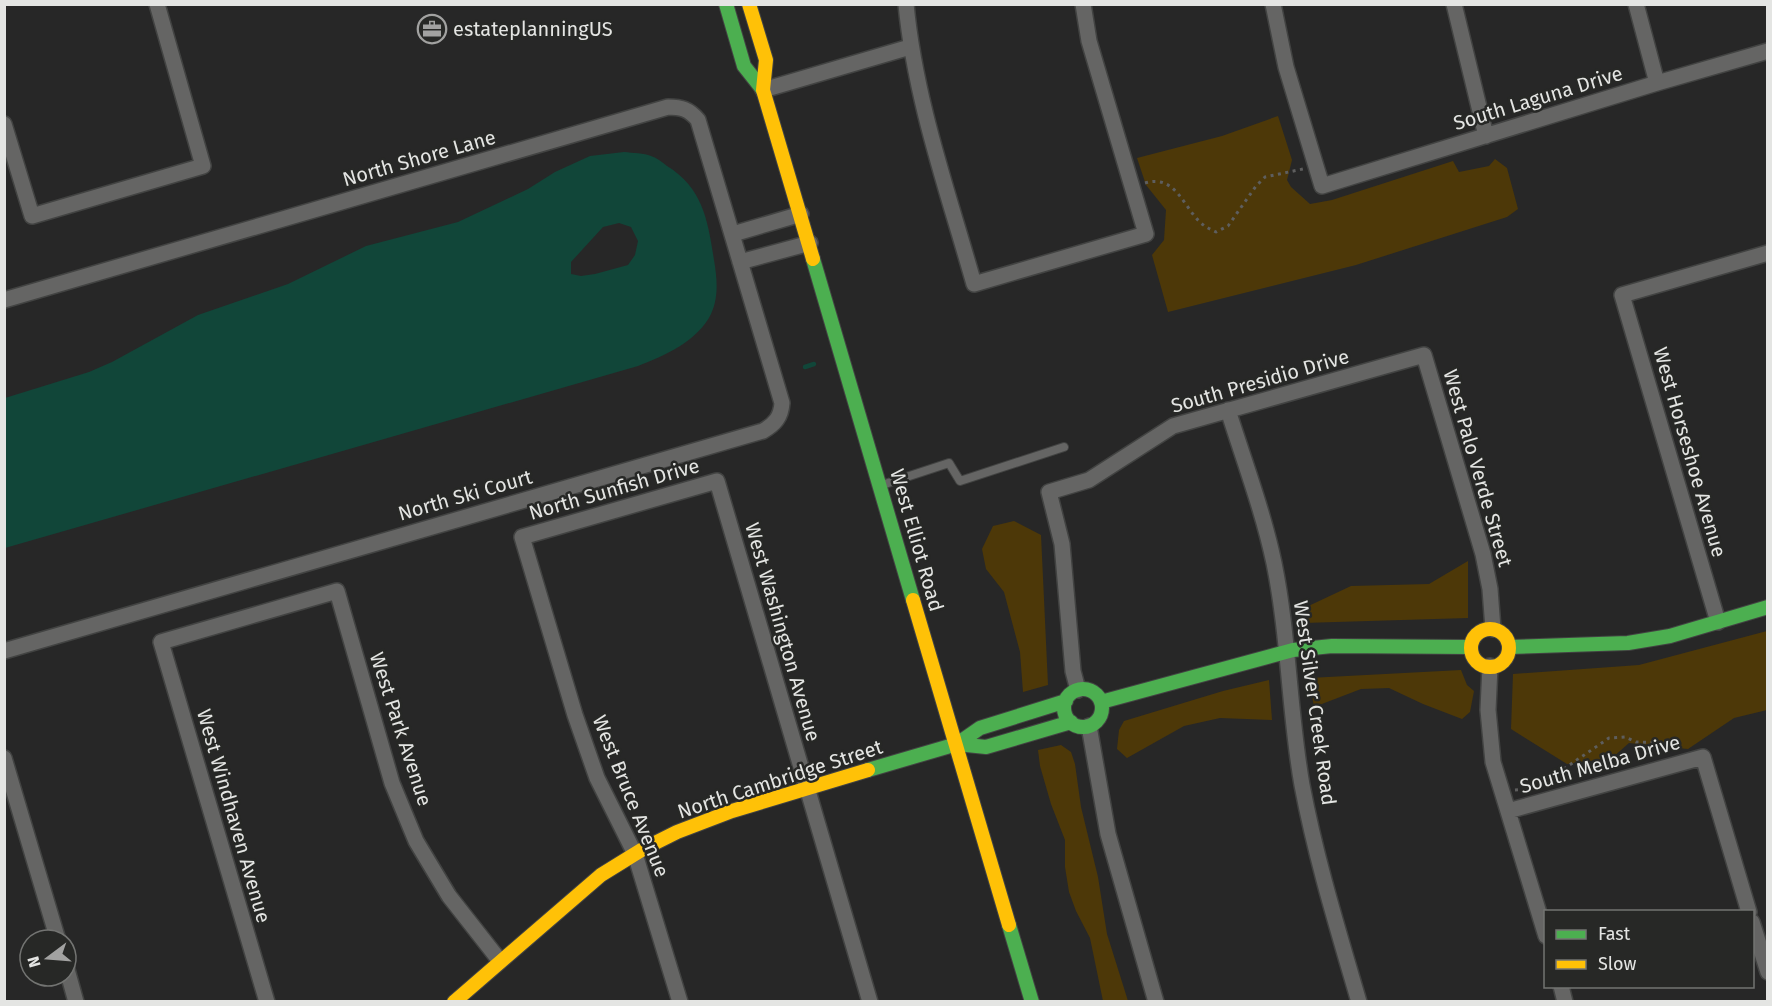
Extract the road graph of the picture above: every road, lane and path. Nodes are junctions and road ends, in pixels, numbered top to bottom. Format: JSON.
{"nodes":[{"id":1,"x":157,"y":4,"type":"edge"},
{"id":2,"x":726,"y":4,"type":"edge"},
{"id":3,"x":749,"y":4,"type":"edge"},
{"id":4,"x":906,"y":4,"type":"edge"},
{"id":5,"x":1083,"y":4,"type":"edge"},
{"id":6,"x":1273,"y":4,"type":"edge"},
{"id":7,"x":1454,"y":4,"type":"edge"},
{"id":8,"x":1636,"y":4,"type":"edge"},
{"id":9,"x":910,"y":46,"type":"junction"},
{"id":10,"x":1767,"y":51,"type":"edge"},
{"id":11,"x":1657,"y":83,"type":"junction"},
{"id":12,"x":763,"y":90,"type":"junction"},
{"id":13,"x":4,"y":124,"type":"edge"},
{"id":14,"x":1486,"y":136,"type":"junction"},
{"id":15,"x":1316,"y":166,"type":"junction"},
{"id":16,"x":1132,"y":187,"type":"junction"},
{"id":17,"x":801,"y":214,"type":"junction"},
{"id":18,"x":732,"y":234,"type":"junction"},
{"id":19,"x":810,"y":243,"type":"junction"},
{"id":20,"x":1767,"y":253,"type":"edge"},
{"id":21,"x":740,"y":262,"type":"junction"},
{"id":22,"x":4,"y":300,"type":"edge"},
{"id":23,"x":1424,"y":355,"type":"joint"},
{"id":24,"x":1228,"y":410,"type":"junction"},
{"id":25,"x":1064,"y":447,"type":"dead end"},
{"id":26,"x":717,"y":481,"type":"joint"},
{"id":27,"x":881,"y":485,"type":"junction"},
{"id":28,"x":522,"y":537,"type":"joint"},
{"id":29,"x":337,"y":591,"type":"joint"},
{"id":30,"x":1767,"y":608,"type":"edge"},
{"id":31,"x":1718,"y":622,"type":"junction"},
{"id":32,"x":1493,"y":629,"type":"junction"},
{"id":33,"x":1471,"y":647,"type":"junction"},
{"id":34,"x":1509,"y":647,"type":"junction"},
{"id":35,"x":4,"y":651,"type":"edge"},
{"id":36,"x":1286,"y":652,"type":"junction"},
{"id":37,"x":1490,"y":666,"type":"junction"},
{"id":38,"x":1078,"y":690,"type":"junction"},
{"id":39,"x":1066,"y":701,"type":"junction"},
{"id":40,"x":1101,"y":702,"type":"junction"},
{"id":41,"x":1071,"y":722,"type":"junction"},
{"id":42,"x":1089,"y":726,"type":"junction"},
{"id":43,"x":957,"y":744,"type":"junction"},
{"id":44,"x":4,"y":758,"type":"edge"},
{"id":45,"x":1683,"y":762,"type":"junction"},
{"id":46,"x":807,"y":789,"type":"junction"},
{"id":47,"x":1502,"y":791,"type":"junction"},
{"id":48,"x":1508,"y":811,"type":"junction"},
{"id":49,"x":635,"y":854,"type":"junction"},
{"id":50,"x":1748,"y":910,"type":"edge"},
{"id":51,"x":54,"y":928,"type":"edge"},
{"id":52,"x":1754,"y":929,"type":"edge"},
{"id":53,"x":1544,"y":933,"type":"edge"},
{"id":54,"x":500,"y":961,"type":"junction"},
{"id":55,"x":1767,"y":972,"type":"edge"},
{"id":56,"x":267,"y":1002,"type":"edge"},
{"id":57,"x":454,"y":1002,"type":"edge"},
{"id":58,"x":680,"y":1002,"type":"edge"},
{"id":59,"x":870,"y":1002,"type":"edge"},
{"id":60,"x":1032,"y":1002,"type":"edge"},
{"id":61,"x":1156,"y":1002,"type":"edge"},
{"id":62,"x":1359,"y":1002,"type":"edge"}],
"edges":[{"from":1,"to":13,"type":"street"},
{"from":2,"to":12,"type":"street","name":"West Elliot Road"},
{"from":3,"to":12,"type":"street","name":"West Elliot Road"},
{"from":4,"to":9,"type":"street"},
{"from":5,"to":16,"type":"street"},
{"from":6,"to":15,"type":"street"},
{"from":7,"to":14,"type":"street"},
{"from":8,"to":11,"type":"street"},
{"from":9,"to":12,"type":"street"},
{"from":9,"to":16,"type":"street"},
{"from":10,"to":11,"type":"street","name":"South Laguna Drive"},
{"from":11,"to":14,"type":"street","name":"South Laguna Drive"},
{"from":12,"to":17,"type":"street","name":"West Elliot Road"},
{"from":14,"to":15,"type":"street","name":"South Laguna Drive"},
{"from":15,"to":16,"type":"path"},
{"from":17,"to":18,"type":"street"},
{"from":17,"to":19,"type":"street","name":"West Elliot Road"},
{"from":18,"to":21,"type":"street","name":"North Shore Lane"},
{"from":18,"to":22,"type":"street","name":"North Shore Lane"},
{"from":19,"to":21,"type":"street"},
{"from":19,"to":27,"type":"street","name":"West Elliot Road"},
{"from":20,"to":31,"type":"street","name":"West Horseshoe Avenue"},
{"from":21,"to":35,"type":"street","name":"North Ski Court"},
{"from":23,"to":24,"type":"street","name":"South Presidio Drive"},
{"from":23,"to":32,"type":"street","name":"West Palo Verde Street"},
{"from":24,"to":36,"type":"street","name":"West Silver Creek Road"},
{"from":24,"to":38,"type":"street","name":"South Presidio Drive"},
{"from":25,"to":27,"type":"lane"},
{"from":26,"to":28,"type":"street","name":"North Sunfish Drive"},
{"from":26,"to":46,"type":"street","name":"West Washington Avenue"},
{"from":27,"to":43,"type":"street","name":"West Elliot Road"},
{"from":28,"to":49,"type":"street","name":"West Bruce Avenue"},
{"from":29,"to":54,"type":"street","name":"West Park Avenue"},
{"from":29,"to":56,"type":"street","name":"West Windhaven Avenue"},
{"from":30,"to":31,"type":"street"},
{"from":31,"to":34,"type":"street"},
{"from":32,"to":33,"type":"street"},
{"from":32,"to":34,"type":"street"},
{"from":33,"to":36,"type":"street"},
{"from":33,"to":37,"type":"street"},
{"from":34,"to":37,"type":"street"},
{"from":36,"to":40,"type":"street"},
{"from":36,"to":62,"type":"street","name":"West Silver Creek Road"},
{"from":37,"to":47,"type":"street"},
{"from":38,"to":39,"type":"street"},
{"from":38,"to":40,"type":"street"},
{"from":39,"to":41,"type":"street"},
{"from":39,"to":43,"type":"street"},
{"from":40,"to":42,"type":"street"},
{"from":41,"to":42,"type":"street"},
{"from":41,"to":43,"type":"street"},
{"from":42,"to":61,"type":"street"},
{"from":43,"to":46,"type":"street","name":"North Cambridge Street"},
{"from":43,"to":60,"type":"street","name":"West Elliot Road"},
{"from":44,"to":51,"type":"street"},
{"from":45,"to":47,"type":"path"},
{"from":45,"to":48,"type":"street","name":"South Melba Drive"},
{"from":45,"to":50,"type":"street","name":"South Melba Drive"},
{"from":46,"to":49,"type":"street","name":"North Cambridge Street"},
{"from":46,"to":59,"type":"street","name":"West Washington Avenue"},
{"from":47,"to":48,"type":"street"},
{"from":48,"to":53,"type":"street"},
{"from":49,"to":54,"type":"street","name":"North Cambridge Street"},
{"from":49,"to":58,"type":"street","name":"West Bruce Avenue"},
{"from":52,"to":55,"type":"street"},
{"from":54,"to":57,"type":"street","name":"North Cambridge Street"}]}
